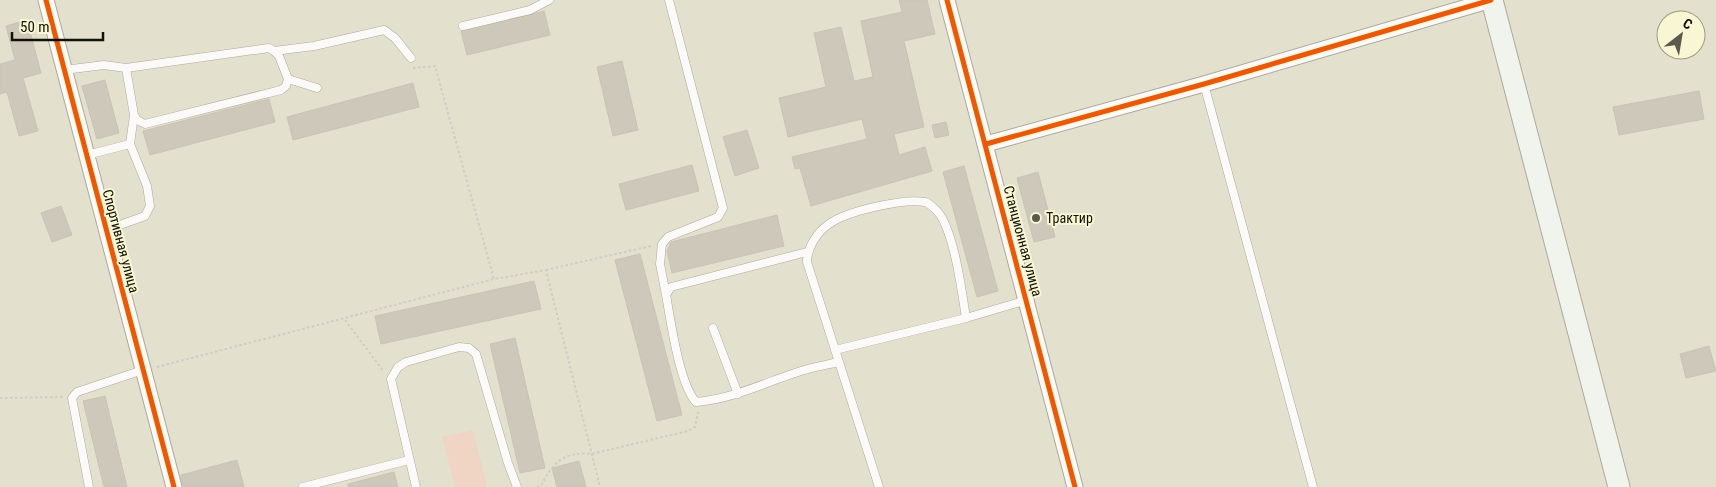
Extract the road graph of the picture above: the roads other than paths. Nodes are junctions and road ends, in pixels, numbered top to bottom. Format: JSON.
{"nodes":[{"id":1,"x":46,"y":0,"type":"edge"},
{"id":2,"x":549,"y":0,"type":"edge"},
{"id":3,"x":669,"y":0,"type":"edge"},
{"id":4,"x":947,"y":0,"type":"edge"},
{"id":5,"x":1492,"y":0,"type":"edge"},
{"id":6,"x":462,"y":26,"type":"dead end"},
{"id":7,"x":274,"y":51,"type":"junction"},
{"id":8,"x":411,"y":58,"type":"road end"},
{"id":9,"x":126,"y":68,"type":"junction"},
{"id":10,"x":64,"y":70,"type":"junction"},
{"id":11,"x":288,"y":79,"type":"junction"},
{"id":12,"x":1204,"y":84,"type":"junction"},
{"id":13,"x":316,"y":88,"type":"dead end"},
{"id":14,"x":134,"y":115,"type":"junction"},
{"id":15,"x":130,"y":144,"type":"junction"},
{"id":16,"x":986,"y":144,"type":"junction"},
{"id":17,"x":87,"y":155,"type":"junction"},
{"id":18,"x":106,"y":230,"type":"junction"},
{"id":19,"x":807,"y":252,"type":"junction"},
{"id":20,"x":666,"y":295,"type":"junction"},
{"id":21,"x":1027,"y":300,"type":"junction"},
{"id":22,"x":966,"y":318,"type":"junction"},
{"id":23,"x":713,"y":328,"type":"dead end"},
{"id":24,"x":835,"y":350,"type":"junction"},
{"id":25,"x":839,"y":362,"type":"junction"},
{"id":26,"x":143,"y":370,"type":"junction"},
{"id":27,"x":738,"y":394,"type":"junction"},
{"id":28,"x":409,"y":460,"type":"junction"},
{"id":29,"x":89,"y":487,"type":"edge"},
{"id":30,"x":174,"y":487,"type":"edge"},
{"id":31,"x":303,"y":487,"type":"edge"},
{"id":32,"x":416,"y":487,"type":"edge"},
{"id":33,"x":517,"y":487,"type":"edge"},
{"id":34,"x":878,"y":487,"type":"edge"},
{"id":35,"x":1075,"y":487,"type":"edge"},
{"id":36,"x":1313,"y":487,"type":"edge"},
{"id":37,"x":1619,"y":487,"type":"edge"}],
"edges":[{"from":1,"to":10,"type":"street","name":"Спортивная улица"},
{"from":2,"to":6,"type":"lane"},
{"from":3,"to":20,"type":"lane"},
{"from":4,"to":16,"type":"street","name":"Станционная улица"},
{"from":5,"to":12,"type":"street"},
{"from":5,"to":37,"type":"main road"},
{"from":7,"to":8,"type":"lane"},
{"from":7,"to":9,"type":"lane"},
{"from":7,"to":11,"type":"lane"},
{"from":9,"to":10,"type":"lane"},
{"from":9,"to":14,"type":"lane"},
{"from":10,"to":17,"type":"street","name":"Спортивная улица"},
{"from":11,"to":13,"type":"lane"},
{"from":11,"to":14,"type":"lane"},
{"from":12,"to":16,"type":"street"},
{"from":12,"to":36,"type":"lane"},
{"from":14,"to":15,"type":"lane"},
{"from":15,"to":17,"type":"lane"},
{"from":15,"to":18,"type":"lane"},
{"from":16,"to":21,"type":"street","name":"Станционная улица"},
{"from":17,"to":18,"type":"street","name":"Спортивная улица"},
{"from":18,"to":26,"type":"street","name":"Спортивная улица"},
{"from":19,"to":20,"type":"lane"},
{"from":19,"to":22,"type":"lane"},
{"from":19,"to":24,"type":"lane"},
{"from":20,"to":27,"type":"lane"},
{"from":21,"to":22,"type":"lane"},
{"from":21,"to":35,"type":"street","name":"Станционная улица"},
{"from":22,"to":24,"type":"lane"},
{"from":23,"to":27,"type":"lane"},
{"from":24,"to":25,"type":"lane"},
{"from":25,"to":27,"type":"lane"},
{"from":25,"to":34,"type":"lane"},
{"from":26,"to":29,"type":"lane"},
{"from":26,"to":30,"type":"street","name":"Спортивная улица"},
{"from":28,"to":31,"type":"lane"},
{"from":28,"to":32,"type":"lane"},
{"from":28,"to":33,"type":"lane"}]}
